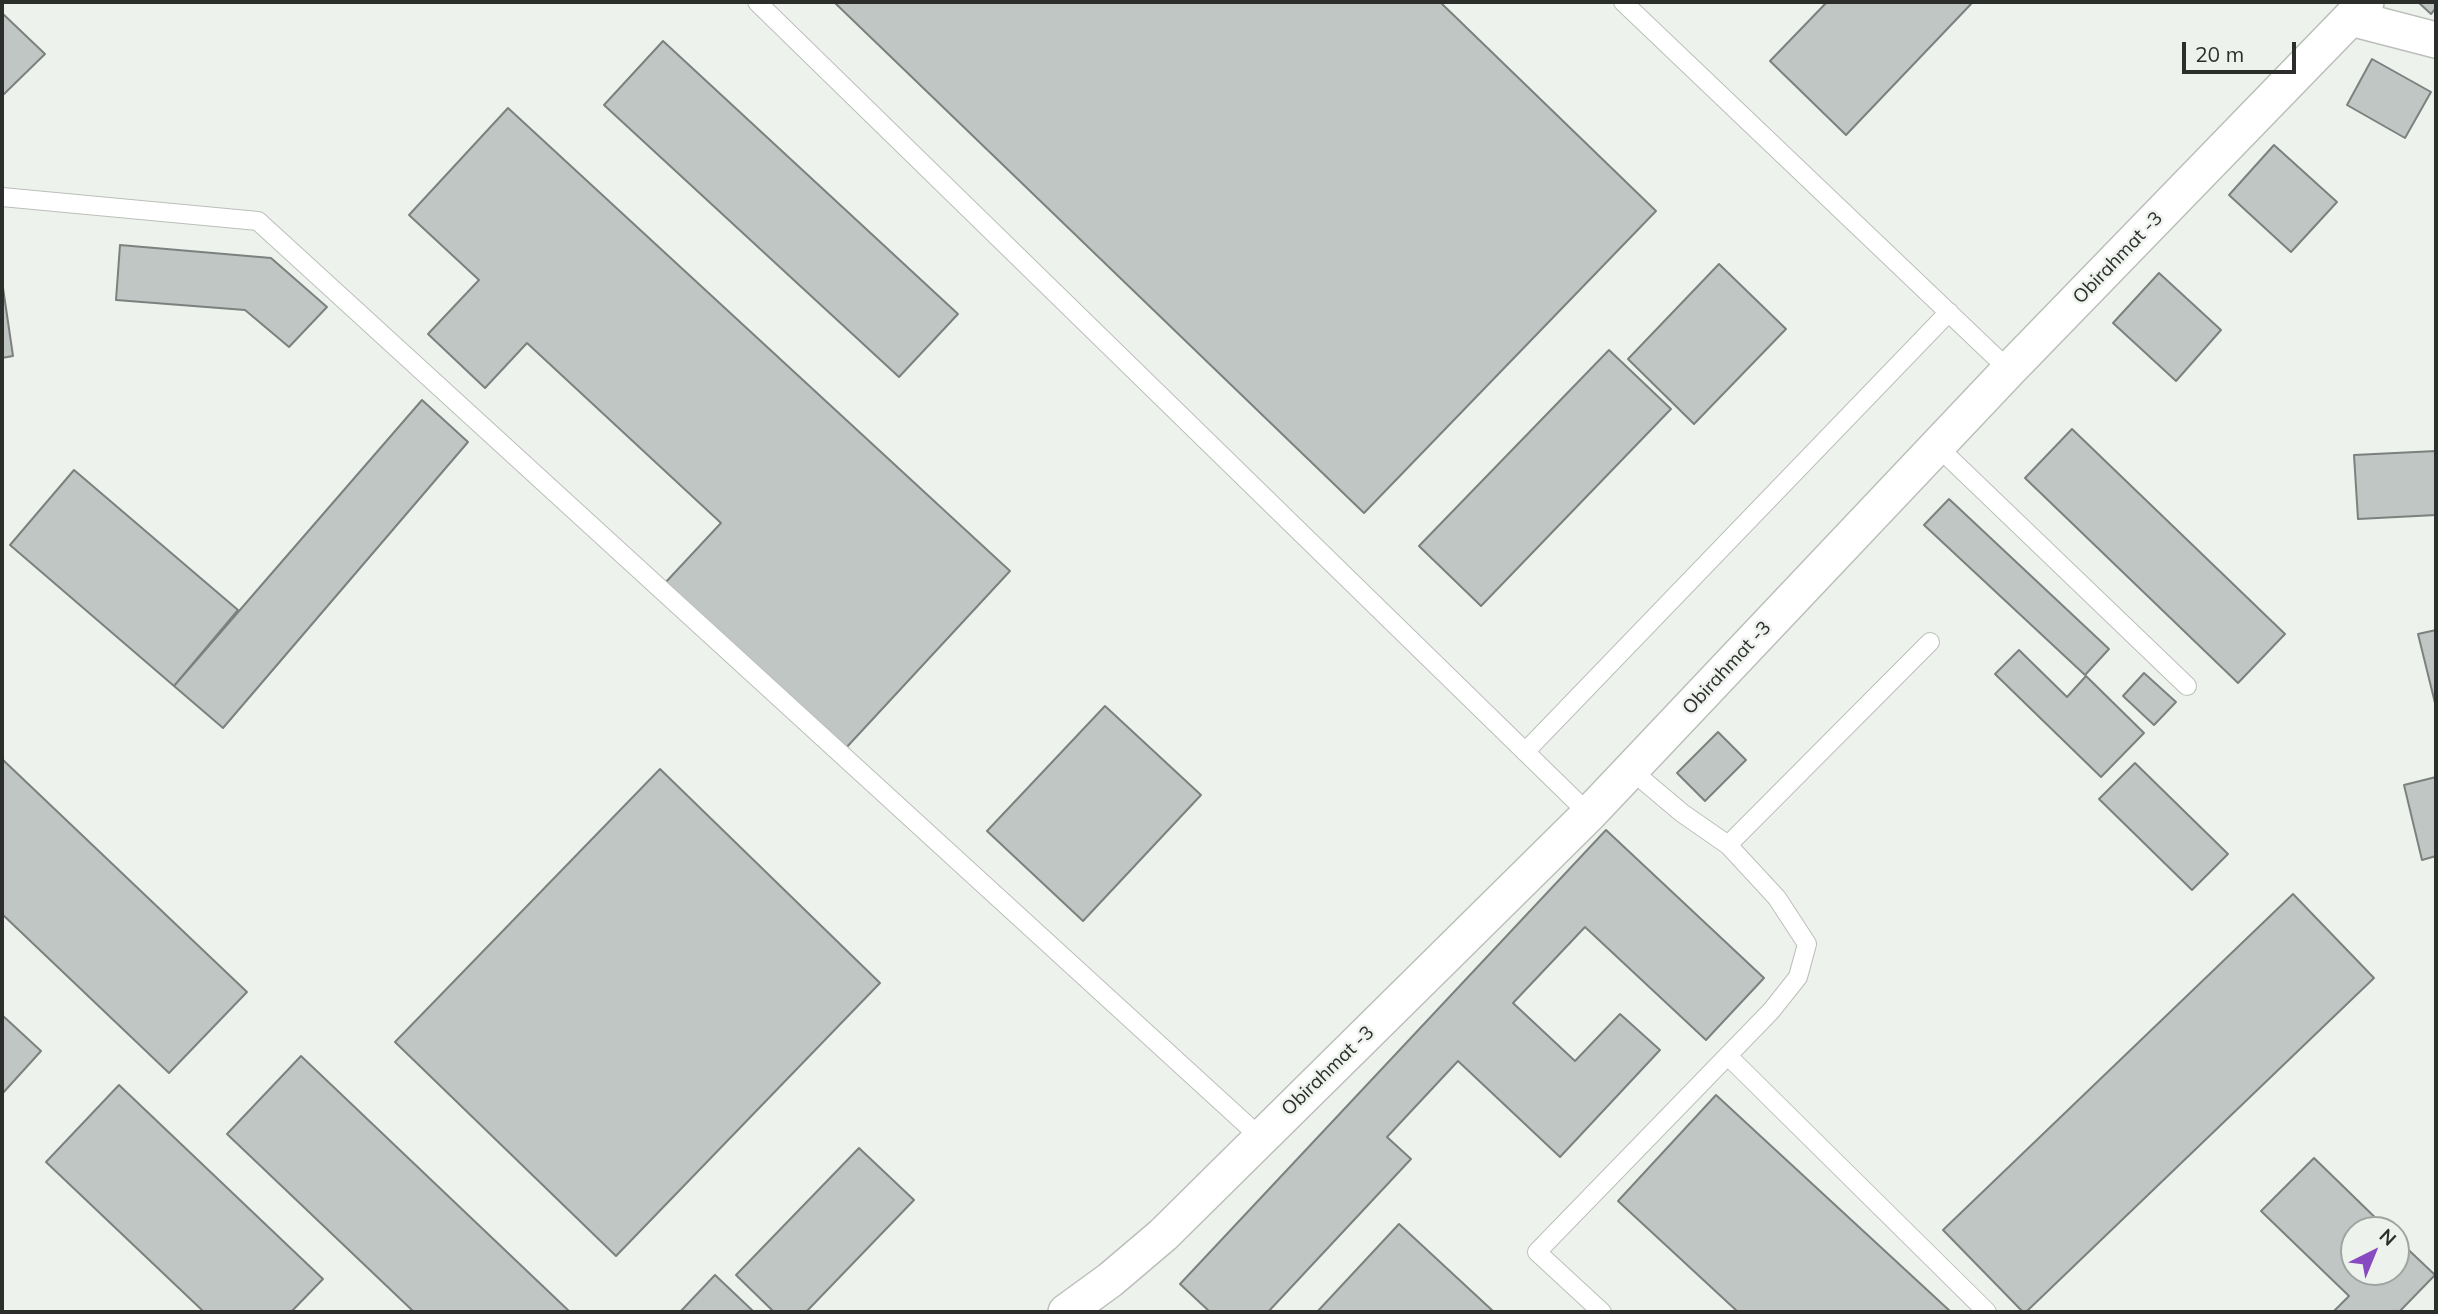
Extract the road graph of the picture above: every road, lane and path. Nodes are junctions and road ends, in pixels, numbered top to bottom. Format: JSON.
{"nodes":[{"id":1,"x":757,"y":2,"type":"edge"},
{"id":2,"x":1623,"y":2,"type":"edge"},
{"id":3,"x":2358,"y":10,"type":"edge"},
{"id":4,"x":2436,"y":40,"type":"edge"},
{"id":5,"x":2,"y":197,"type":"edge"},
{"id":6,"x":1949,"y":312,"type":"junction"},
{"id":7,"x":2009,"y":370,"type":"junction"},
{"id":8,"x":1937,"y":446,"type":"junction"},
{"id":9,"x":1930,"y":642,"type":"dead end"},
{"id":10,"x":2187,"y":686,"type":"dead end"},
{"id":11,"x":1525,"y":752,"type":"junction"},
{"id":12,"x":1631,"y":770,"type":"junction"},
{"id":13,"x":1589,"y":814,"type":"junction"},
{"id":14,"x":1728,"y":845,"type":"junction"},
{"id":15,"x":1728,"y":1056,"type":"junction"},
{"id":16,"x":1260,"y":1137,"type":"junction"},
{"id":17,"x":1066,"y":1312,"type":"edge"},
{"id":18,"x":1602,"y":1312,"type":"edge"},
{"id":19,"x":1987,"y":1312,"type":"edge"}],
"edges":[{"from":1,"to":11,"type":"lane"},
{"from":2,"to":6,"type":"lane"},
{"from":3,"to":4,"type":"street"},
{"from":3,"to":7,"type":"street","name":"Obirahmat -3"},
{"from":5,"to":16,"type":"lane"},
{"from":6,"to":7,"type":"lane"},
{"from":6,"to":11,"type":"lane"},
{"from":7,"to":8,"type":"street","name":"Obirahmat -3"},
{"from":8,"to":10,"type":"lane"},
{"from":8,"to":12,"type":"street","name":"Obirahmat -3"},
{"from":9,"to":14,"type":"lane"},
{"from":11,"to":13,"type":"lane"},
{"from":12,"to":13,"type":"street","name":"Obirahmat -3"},
{"from":12,"to":14,"type":"lane"},
{"from":13,"to":16,"type":"street","name":"Obirahmat -3"},
{"from":14,"to":15,"type":"lane"},
{"from":15,"to":18,"type":"lane"},
{"from":15,"to":19,"type":"lane"},
{"from":16,"to":17,"type":"street","name":"Obirahmat -3"}]}
